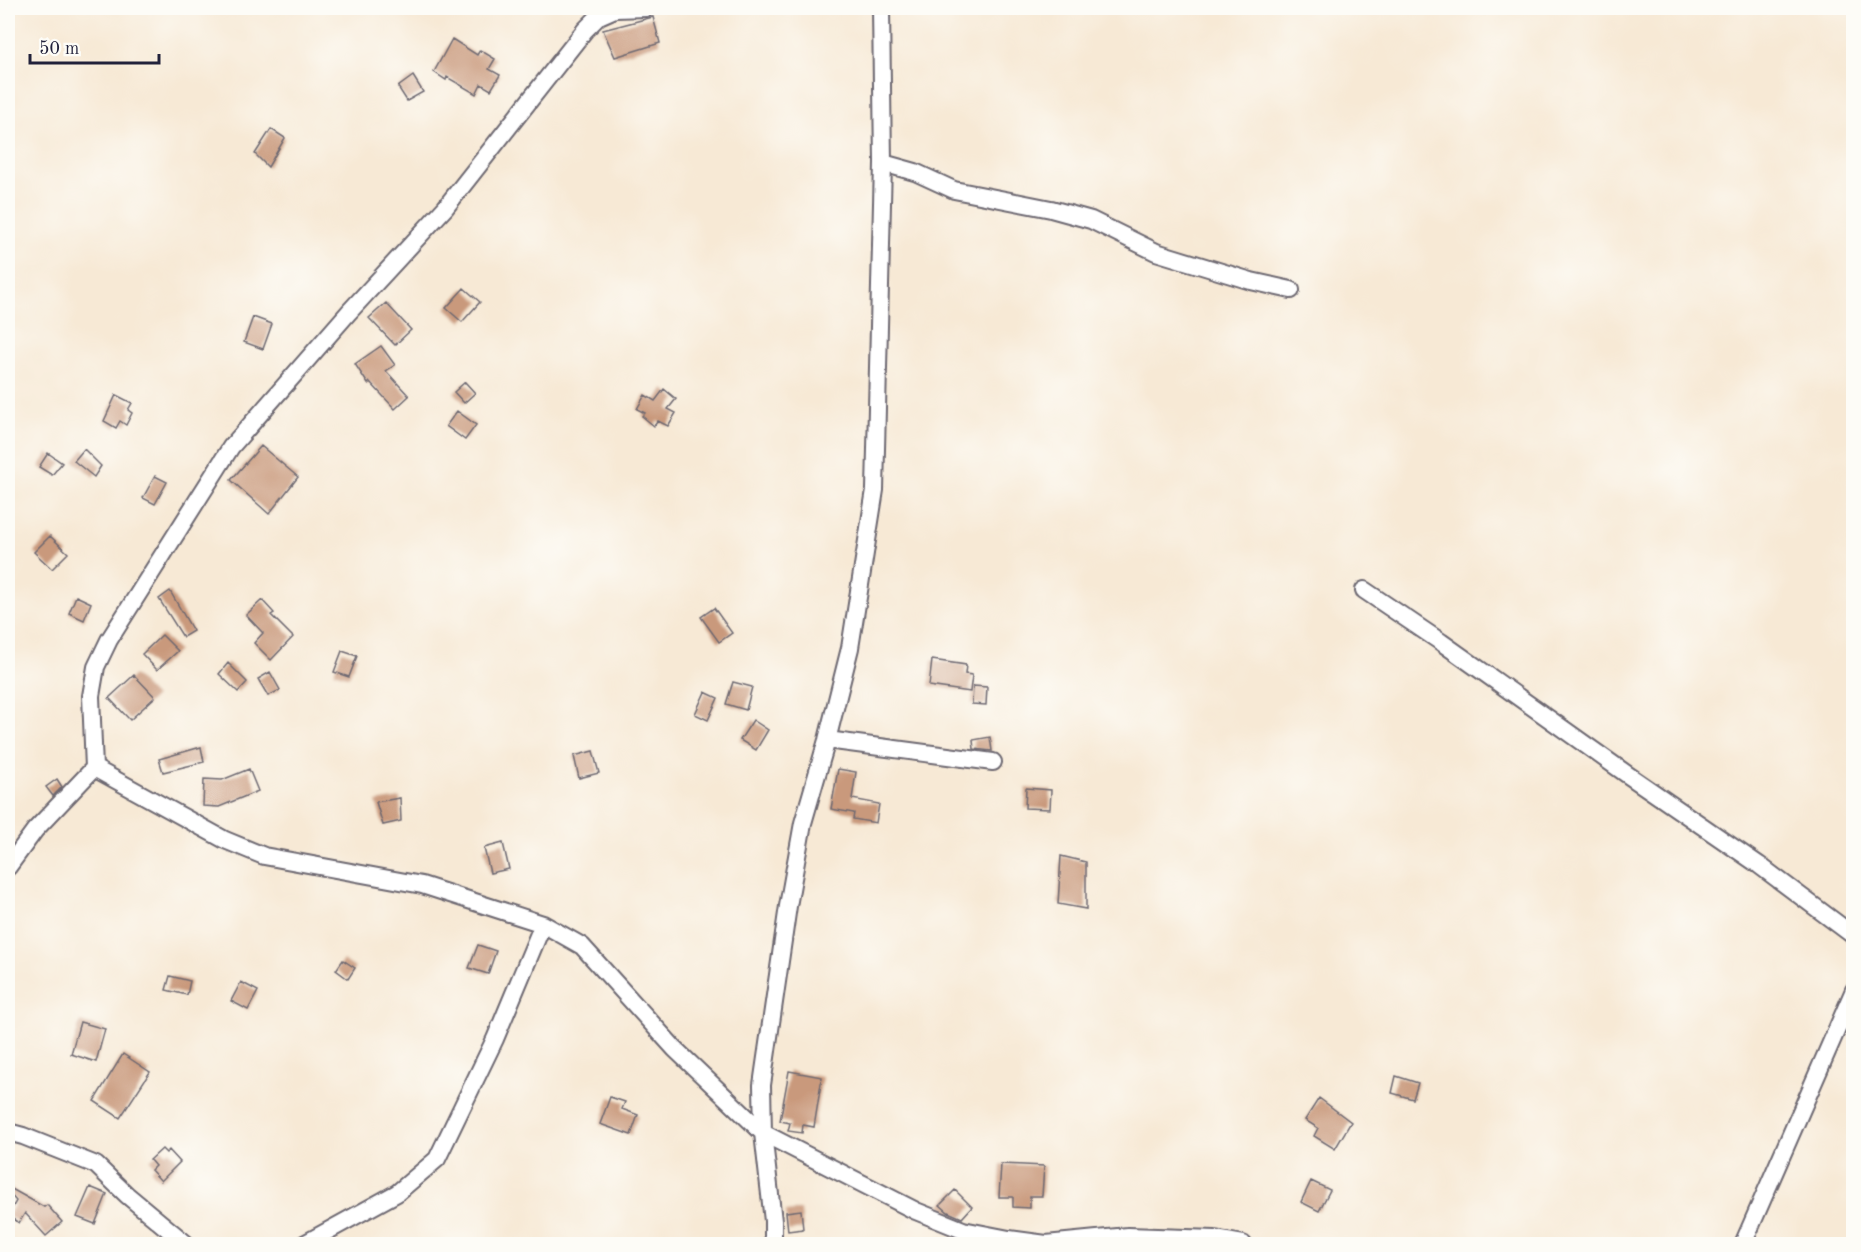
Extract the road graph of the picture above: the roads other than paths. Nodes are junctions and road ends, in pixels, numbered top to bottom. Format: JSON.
{"nodes":[{"id":1,"x":646,"y":8,"type":"edge"},
{"id":2,"x":881,"y":8,"type":"edge"},
{"id":3,"x":883,"y":163,"type":"junction"},
{"id":4,"x":1291,"y":290,"type":"dead end"},
{"id":5,"x":1364,"y":590,"type":"dead end"},
{"id":6,"x":827,"y":740,"type":"junction"},
{"id":7,"x":993,"y":762,"type":"dead end"},
{"id":8,"x":94,"y":768,"type":"junction"},
{"id":9,"x":8,"y":867,"type":"edge"},
{"id":10,"x":543,"y":924,"type":"junction"},
{"id":11,"x":1854,"y":936,"type":"edge"},
{"id":12,"x":1854,"y":990,"type":"edge"},
{"id":13,"x":8,"y":1132,"type":"edge"},
{"id":14,"x":763,"y":1133,"type":"junction"},
{"id":15,"x":186,"y":1245,"type":"edge"},
{"id":16,"x":304,"y":1245,"type":"edge"},
{"id":17,"x":773,"y":1245,"type":"edge"},
{"id":18,"x":1243,"y":1245,"type":"edge"},
{"id":19,"x":1743,"y":1245,"type":"edge"}],
"edges":[{"from":1,"to":8,"type":"street"},
{"from":2,"to":3,"type":"street"},
{"from":3,"to":4,"type":"street"},
{"from":3,"to":6,"type":"street"},
{"from":5,"to":11,"type":"street"},
{"from":6,"to":7,"type":"street"},
{"from":6,"to":14,"type":"street"},
{"from":8,"to":9,"type":"street"},
{"from":8,"to":10,"type":"street"},
{"from":10,"to":14,"type":"street"},
{"from":10,"to":16,"type":"street"},
{"from":12,"to":19,"type":"street"},
{"from":13,"to":15,"type":"street"},
{"from":14,"to":17,"type":"street"},
{"from":14,"to":18,"type":"street"}]}
